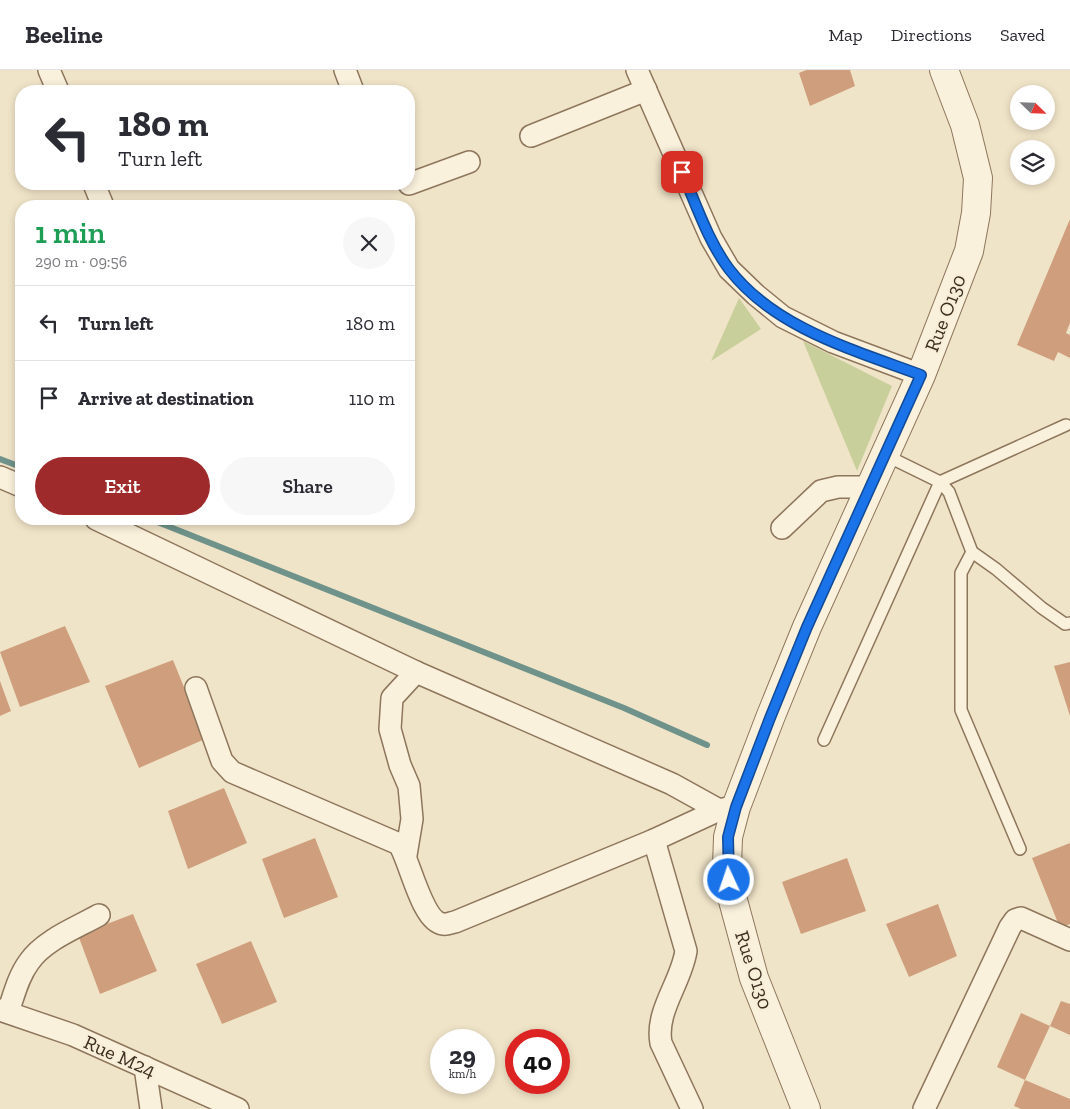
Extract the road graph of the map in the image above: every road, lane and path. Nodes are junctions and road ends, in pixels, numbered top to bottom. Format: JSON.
{"nodes":[{"id":1,"x":49,"y":70,"type":"edge"},
{"id":2,"x":345,"y":70,"type":"edge"},
{"id":3,"x":637,"y":70,"type":"edge"},
{"id":4,"x":944,"y":70,"type":"edge"},
{"id":5,"x":55,"y":85,"type":"edge"},
{"id":6,"x":351,"y":85,"type":"edge"},
{"id":7,"x":646,"y":90,"type":"junction"},
{"id":8,"x":531,"y":136,"type":"dead end"},
{"id":9,"x":469,"y":162,"type":"dead end"},
{"id":10,"x":415,"y":182,"type":"edge"},
{"id":11,"x":921,"y":375,"type":"junction"},
{"id":12,"x":1066,"y":425,"type":"dead end"},
{"id":13,"x":885,"y":455,"type":"junction"},
{"id":14,"x":0,"y":477,"type":"edge"},
{"id":15,"x":940,"y":482,"type":"junction"},
{"id":16,"x":15,"y":483,"type":"edge"},
{"id":17,"x":870,"y":487,"type":"junction"},
{"id":18,"x":123,"y":525,"type":"edge"},
{"id":19,"x":782,"y":528,"type":"dead end"},
{"id":20,"x":972,"y":552,"type":"junction"},
{"id":21,"x":1070,"y":623,"type":"edge"},
{"id":22,"x":416,"y":672,"type":"junction"},
{"id":23,"x":196,"y":688,"type":"dead end"},
{"id":24,"x":824,"y":740,"type":"dead end"},
{"id":25,"x":727,"y":808,"type":"junction"},
{"id":26,"x":654,"y":840,"type":"junction"},
{"id":27,"x":1020,"y":849,"type":"dead end"},
{"id":28,"x":406,"y":854,"type":"junction"},
{"id":29,"x":98,"y":915,"type":"dead end"},
{"id":30,"x":1070,"y":940,"type":"edge"},
{"id":31,"x":4,"y":1011,"type":"edge"},
{"id":32,"x":145,"y":1067,"type":"junction"},
{"id":33,"x":151,"y":1109,"type":"edge"},
{"id":34,"x":238,"y":1109,"type":"edge"},
{"id":35,"x":692,"y":1109,"type":"edge"},
{"id":36,"x":806,"y":1109,"type":"edge"},
{"id":37,"x":924,"y":1109,"type":"edge"}],
"edges":[{"from":1,"to":5,"type":"street"},
{"from":2,"to":6,"type":"street"},
{"from":3,"to":7,"type":"street"},
{"from":4,"to":11,"type":"street","name":"Rue O130"},
{"from":7,"to":8,"type":"street"},
{"from":7,"to":11,"type":"street"},
{"from":9,"to":10,"type":"street"},
{"from":11,"to":13,"type":"street","name":"Rue O130"},
{"from":12,"to":15,"type":"lane"},
{"from":13,"to":15,"type":"lane"},
{"from":13,"to":17,"type":"street","name":"Rue O130"},
{"from":14,"to":16,"type":"street"},
{"from":15,"to":20,"type":"lane"},
{"from":15,"to":24,"type":"lane"},
{"from":17,"to":19,"type":"street"},
{"from":17,"to":25,"type":"street","name":"Rue O130"},
{"from":18,"to":22,"type":"street"},
{"from":20,"to":21,"type":"lane"},
{"from":20,"to":27,"type":"lane"},
{"from":22,"to":25,"type":"street"},
{"from":22,"to":28,"type":"street"},
{"from":23,"to":28,"type":"street"},
{"from":25,"to":26,"type":"street"},
{"from":25,"to":36,"type":"street","name":"Rue O130"},
{"from":26,"to":28,"type":"street"},
{"from":26,"to":35,"type":"street"},
{"from":29,"to":31,"type":"street"},
{"from":30,"to":37,"type":"street"},
{"from":31,"to":32,"type":"street","name":"Rue M24"},
{"from":32,"to":33,"type":"street"},
{"from":32,"to":34,"type":"street","name":"Rue M24"}]}
